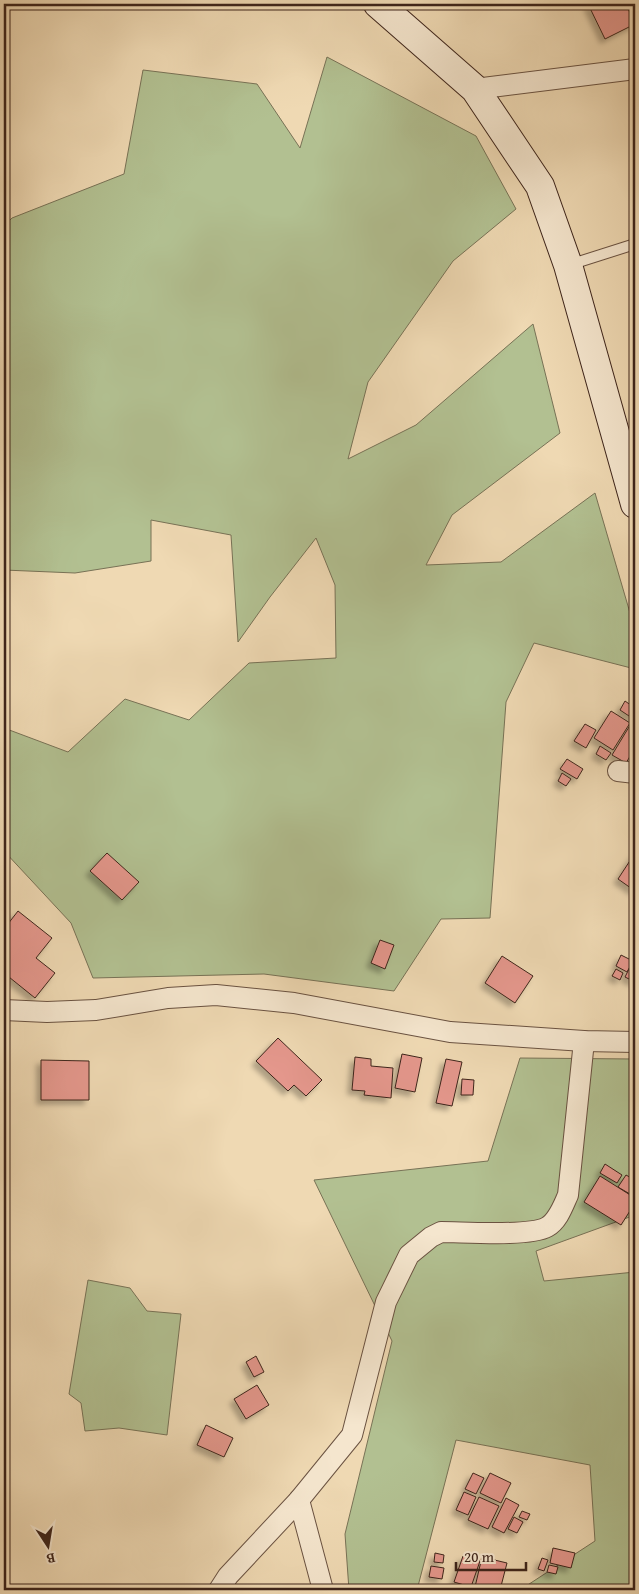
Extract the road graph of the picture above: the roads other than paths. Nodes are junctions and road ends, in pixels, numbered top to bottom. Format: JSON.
{"nodes":[{"id":1,"x":378,"y":4,"type":"edge"},
{"id":2,"x":635,"y":69,"type":"edge"},
{"id":3,"x":475,"y":89,"type":"junction"},
{"id":4,"x":635,"y":244,"type":"edge"},
{"id":5,"x":568,"y":265,"type":"junction"},
{"id":6,"x":635,"y":504,"type":"edge"},
{"id":7,"x":4,"y":1010,"type":"edge"},
{"id":8,"x":584,"y":1042,"type":"junction"},
{"id":9,"x":635,"y":1042,"type":"edge"},
{"id":10,"x":299,"y":1500,"type":"junction"},
{"id":11,"x":218,"y":1590,"type":"edge"},
{"id":12,"x":324,"y":1590,"type":"edge"}],
"edges":[{"from":1,"to":3,"type":"street"},
{"from":2,"to":3,"type":"street"},
{"from":3,"to":5,"type":"street"},
{"from":4,"to":5,"type":"lane"},
{"from":5,"to":6,"type":"street"},
{"from":7,"to":8,"type":"street"},
{"from":8,"to":9,"type":"street"},
{"from":8,"to":10,"type":"street"},
{"from":10,"to":11,"type":"street"},
{"from":10,"to":12,"type":"street"}]}
